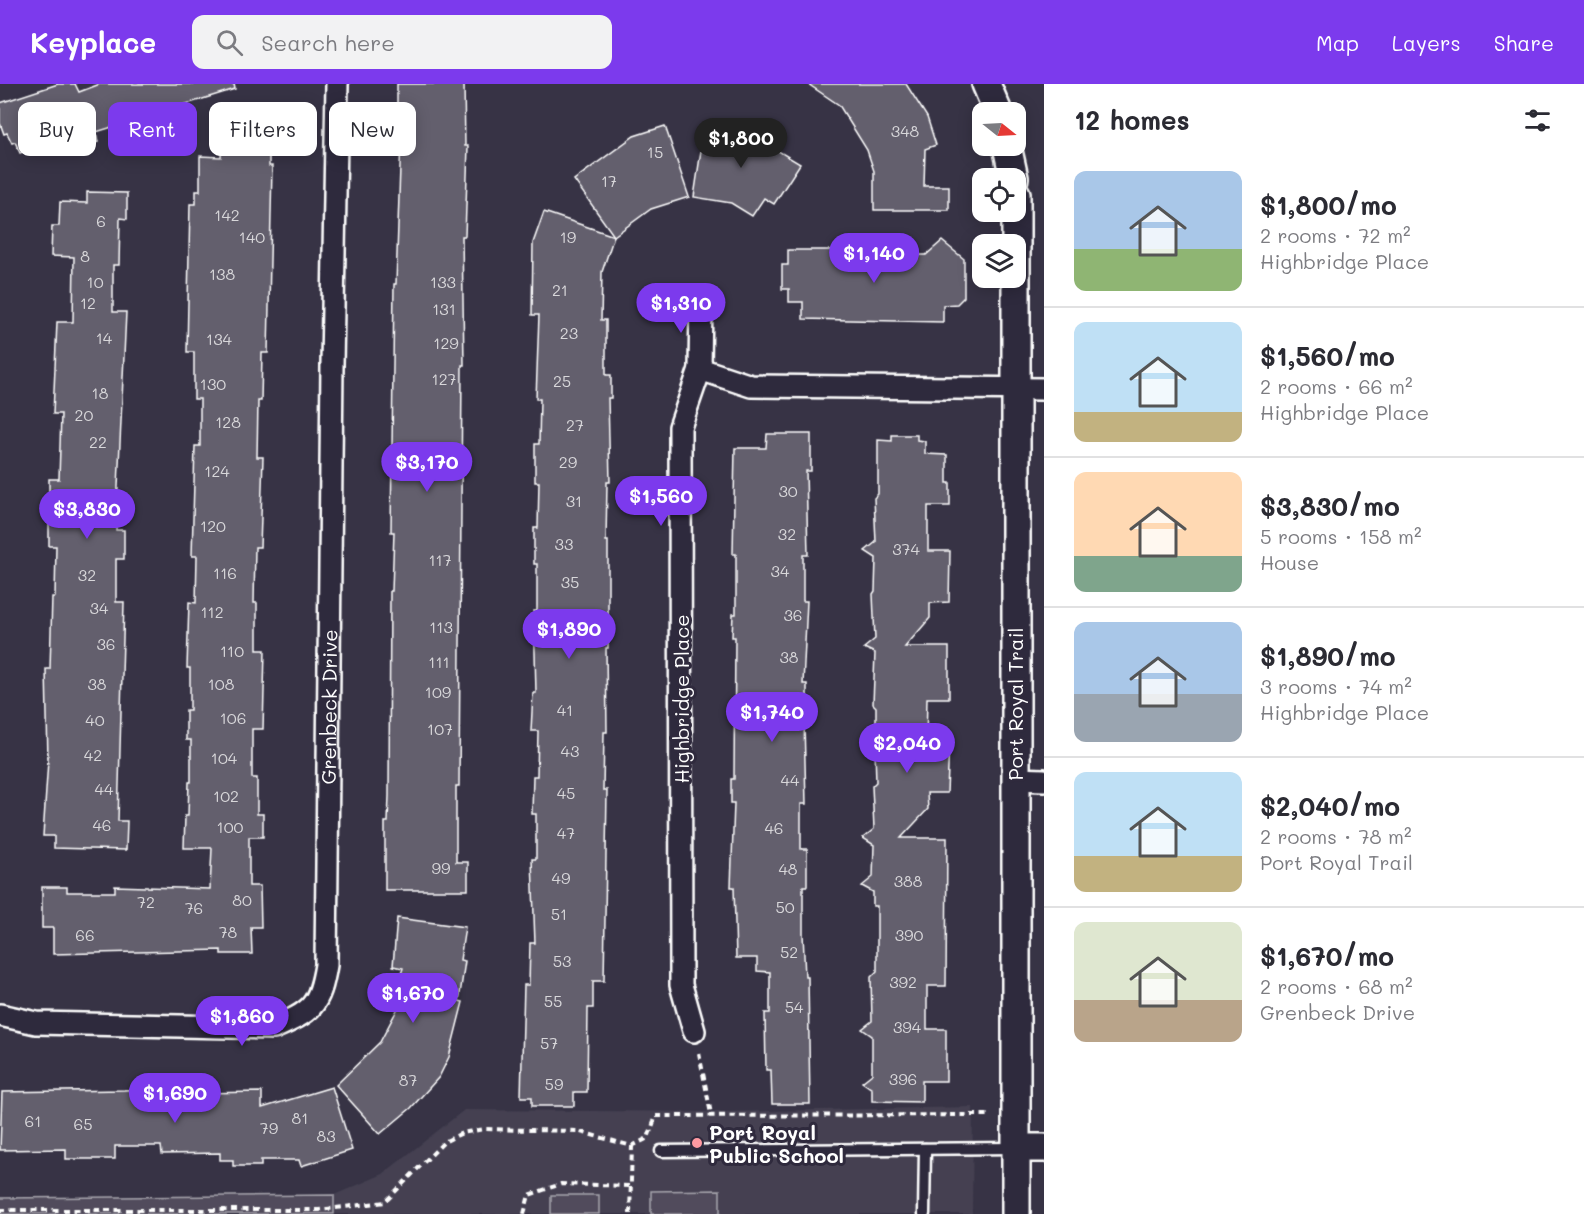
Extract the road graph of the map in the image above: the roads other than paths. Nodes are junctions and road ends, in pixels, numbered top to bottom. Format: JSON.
{"nodes":[{"id":1,"x":337,"y":84,"type":"edge"},
{"id":2,"x":986,"y":84,"type":"edge"},
{"id":3,"x":994,"y":102,"type":"edge"},
{"id":4,"x":1016,"y":222,"type":"edge"},
{"id":5,"x":701,"y":300,"type":"dead end"},
{"id":6,"x":700,"y":369,"type":"junction"},
{"id":7,"x":1016,"y":388,"type":"junction"},
{"id":8,"x":1044,"y":389,"type":"edge"},
{"id":9,"x":1015,"y":779,"type":"junction"},
{"id":10,"x":1044,"y":780,"type":"edge"},
{"id":11,"x":0,"y":1015,"type":"edge"},
{"id":12,"x":694,"y":1031,"type":"road end"},
{"id":13,"x":1017,"y":1148,"type":"junction"},
{"id":14,"x":1044,"y":1148,"type":"edge"},
{"id":15,"x":925,"y":1149,"type":"junction"},
{"id":16,"x":662,"y":1152,"type":"dead end"},
{"id":17,"x":924,"y":1214,"type":"edge"},
{"id":18,"x":1016,"y":1214,"type":"edge"}],
"edges":[{"from":1,"to":11,"type":"street","name":"Grenbeck Drive"},
{"from":2,"to":3,"type":"street"},
{"from":4,"to":7,"type":"street","name":"Port Royal Trail"},
{"from":5,"to":6,"type":"street","name":"Highbridge Place"},
{"from":6,"to":7,"type":"street"},
{"from":6,"to":12,"type":"street","name":"Highbridge Place"},
{"from":7,"to":8,"type":"street"},
{"from":7,"to":9,"type":"street","name":"Port Royal Trail"},
{"from":9,"to":10,"type":"street"},
{"from":9,"to":13,"type":"street","name":"Port Royal Trail"},
{"from":13,"to":14,"type":"street"},
{"from":13,"to":15,"type":"lane"},
{"from":13,"to":18,"type":"street","name":"Port Royal Trail"},
{"from":15,"to":16,"type":"lane"},
{"from":15,"to":17,"type":"lane"}]}
